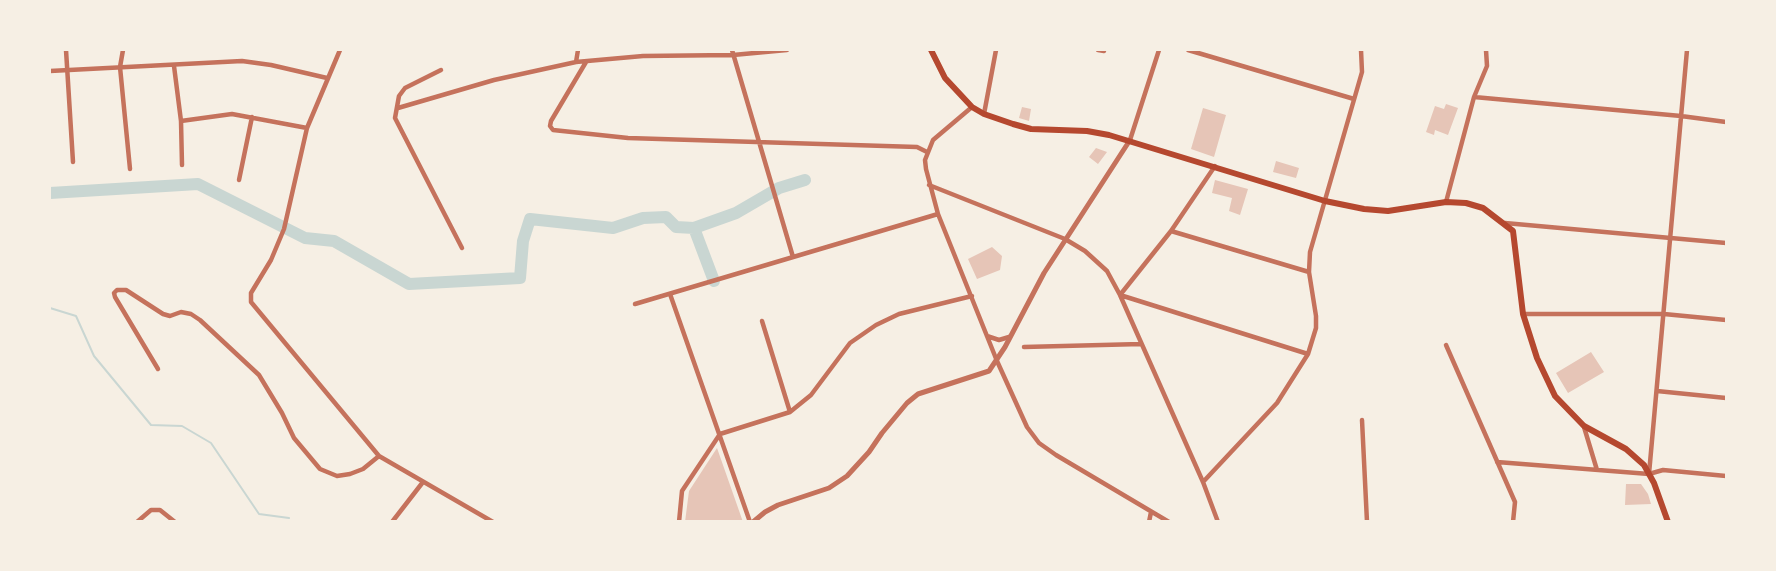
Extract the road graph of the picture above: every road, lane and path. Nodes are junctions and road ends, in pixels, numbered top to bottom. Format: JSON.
{"nodes":[{"id":1,"x":66,"y":50,"type":"edge"},
{"id":2,"x":123,"y":50,"type":"edge"},
{"id":3,"x":340,"y":50,"type":"edge"},
{"id":4,"x":578,"y":50,"type":"edge"},
{"id":5,"x":787,"y":50,"type":"edge"},
{"id":6,"x":931,"y":50,"type":"edge"},
{"id":7,"x":996,"y":50,"type":"edge"},
{"id":8,"x":1098,"y":50,"type":"edge"},
{"id":9,"x":1159,"y":50,"type":"edge"},
{"id":10,"x":1188,"y":50,"type":"edge"},
{"id":11,"x":1361,"y":50,"type":"edge"},
{"id":12,"x":1486,"y":50,"type":"edge"},
{"id":13,"x":1687,"y":50,"type":"edge"},
{"id":14,"x":1104,"y":51,"type":"dead end"},
{"id":15,"x":732,"y":52,"type":"edge"},
{"id":16,"x":576,"y":62,"type":"junction"},
{"id":17,"x":586,"y":62,"type":"junction"},
{"id":18,"x":174,"y":66,"type":"junction"},
{"id":19,"x":120,"y":68,"type":"junction"},
{"id":20,"x":67,"y":70,"type":"junction"},
{"id":21,"x":441,"y":70,"type":"dead end"},
{"id":22,"x":50,"y":71,"type":"edge"},
{"id":23,"x":327,"y":78,"type":"junction"},
{"id":24,"x":1474,"y":97,"type":"junction"},
{"id":25,"x":1354,"y":99,"type":"junction"},
{"id":26,"x":972,"y":107,"type":"junction"},
{"id":27,"x":398,"y":108,"type":"junction"},
{"id":28,"x":984,"y":114,"type":"junction"},
{"id":29,"x":1681,"y":116,"type":"junction"},
{"id":30,"x":252,"y":117,"type":"junction"},
{"id":31,"x":180,"y":121,"type":"junction"},
{"id":32,"x":1726,"y":122,"type":"edge"},
{"id":33,"x":307,"y":128,"type":"junction"},
{"id":34,"x":1130,"y":140,"type":"junction"},
{"id":35,"x":759,"y":143,"type":"junction"},
{"id":36,"x":927,"y":152,"type":"junction"},
{"id":37,"x":74,"y":162,"type":"dead end"},
{"id":38,"x":182,"y":165,"type":"dead end"},
{"id":39,"x":1215,"y":166,"type":"junction"},
{"id":40,"x":130,"y":169,"type":"dead end"},
{"id":41,"x":239,"y":180,"type":"dead end"},
{"id":42,"x":929,"y":185,"type":"junction"},
{"id":43,"x":1325,"y":201,"type":"junction"},
{"id":44,"x":1446,"y":202,"type":"junction"},
{"id":45,"x":938,"y":214,"type":"junction"},
{"id":46,"x":1505,"y":223,"type":"junction"},
{"id":47,"x":1171,"y":231,"type":"junction"},
{"id":48,"x":1671,"y":238,"type":"junction"},
{"id":49,"x":1065,"y":239,"type":"junction"},
{"id":50,"x":1726,"y":243,"type":"edge"},
{"id":51,"x":462,"y":248,"type":"dead end"},
{"id":52,"x":793,"y":257,"type":"junction"},
{"id":53,"x":1309,"y":272,"type":"junction"},
{"id":54,"x":670,"y":294,"type":"junction"},
{"id":55,"x":1120,"y":294,"type":"junction"},
{"id":56,"x":972,"y":296,"type":"junction"},
{"id":57,"x":635,"y":304,"type":"dead end"},
{"id":58,"x":1523,"y":314,"type":"junction"},
{"id":59,"x":1664,"y":314,"type":"junction"},
{"id":60,"x":1726,"y":320,"type":"edge"},
{"id":61,"x":762,"y":321,"type":"dead end"},
{"id":62,"x":987,"y":336,"type":"junction"},
{"id":63,"x":1009,"y":337,"type":"junction"},
{"id":64,"x":1141,"y":344,"type":"junction"},
{"id":65,"x":1446,"y":345,"type":"dead end"},
{"id":66,"x":1024,"y":347,"type":"dead end"},
{"id":67,"x":1308,"y":354,"type":"junction"},
{"id":68,"x":997,"y":361,"type":"junction"},
{"id":69,"x":158,"y":369,"type":"dead end"},
{"id":70,"x":1657,"y":391,"type":"junction"},
{"id":71,"x":1726,"y":398,"type":"edge"},
{"id":72,"x":790,"y":412,"type":"junction"},
{"id":73,"x":1362,"y":420,"type":"dead end"},
{"id":74,"x":1584,"y":426,"type":"junction"},
{"id":75,"x":720,"y":434,"type":"junction"},
{"id":76,"x":380,"y":456,"type":"junction"},
{"id":77,"x":1497,"y":462,"type":"junction"},
{"id":78,"x":1597,"y":470,"type":"junction"},
{"id":79,"x":1649,"y":474,"type":"junction"},
{"id":80,"x":1726,"y":476,"type":"edge"},
{"id":81,"x":423,"y":482,"type":"junction"},
{"id":82,"x":1203,"y":482,"type":"junction"},
{"id":83,"x":1151,"y":512,"type":"junction"},
{"id":84,"x":491,"y":521,"type":"edge"},
{"id":85,"x":137,"y":522,"type":"edge"},
{"id":86,"x":175,"y":522,"type":"edge"},
{"id":87,"x":392,"y":522,"type":"edge"},
{"id":88,"x":680,"y":522,"type":"edge"},
{"id":89,"x":752,"y":522,"type":"edge"},
{"id":90,"x":1149,"y":522,"type":"edge"},
{"id":91,"x":1169,"y":522,"type":"edge"},
{"id":92,"x":1218,"y":522,"type":"edge"},
{"id":93,"x":1367,"y":522,"type":"edge"},
{"id":94,"x":1513,"y":522,"type":"edge"},
{"id":95,"x":1668,"y":522,"type":"edge"}],
"edges":[{"from":1,"to":20,"type":"street"},
{"from":2,"to":19,"type":"street"},
{"from":3,"to":23,"type":"street"},
{"from":4,"to":16,"type":"street"},
{"from":5,"to":15,"type":"street"},
{"from":6,"to":26,"type":"main road"},
{"from":7,"to":28,"type":"street"},
{"from":8,"to":14,"type":"street"},
{"from":9,"to":34,"type":"street"},
{"from":10,"to":25,"type":"street"},
{"from":11,"to":25,"type":"street"},
{"from":12,"to":24,"type":"street"},
{"from":13,"to":29,"type":"street"},
{"from":15,"to":17,"type":"street"},
{"from":15,"to":35,"type":"street"},
{"from":16,"to":17,"type":"street"},
{"from":16,"to":27,"type":"street"},
{"from":17,"to":35,"type":"street"},
{"from":18,"to":19,"type":"street"},
{"from":18,"to":23,"type":"street"},
{"from":18,"to":31,"type":"street"},
{"from":19,"to":20,"type":"street"},
{"from":19,"to":40,"type":"street"},
{"from":20,"to":22,"type":"street"},
{"from":20,"to":37,"type":"street"},
{"from":21,"to":27,"type":"street"},
{"from":23,"to":33,"type":"street"},
{"from":24,"to":29,"type":"street"},
{"from":24,"to":44,"type":"street"},
{"from":25,"to":43,"type":"street"},
{"from":26,"to":28,"type":"main road"},
{"from":26,"to":36,"type":"street"},
{"from":27,"to":51,"type":"street"},
{"from":28,"to":34,"type":"main road"},
{"from":29,"to":32,"type":"street"},
{"from":29,"to":48,"type":"street"},
{"from":30,"to":31,"type":"street"},
{"from":30,"to":33,"type":"street"},
{"from":30,"to":41,"type":"street"},
{"from":31,"to":38,"type":"street"},
{"from":33,"to":76,"type":"street"},
{"from":34,"to":39,"type":"main road"},
{"from":34,"to":49,"type":"street"},
{"from":35,"to":36,"type":"street"},
{"from":35,"to":52,"type":"street"},
{"from":36,"to":42,"type":"street"},
{"from":39,"to":43,"type":"main road"},
{"from":39,"to":47,"type":"street"},
{"from":42,"to":45,"type":"street"},
{"from":42,"to":49,"type":"street"},
{"from":43,"to":44,"type":"main road"},
{"from":43,"to":53,"type":"street"},
{"from":44,"to":46,"type":"main road"},
{"from":45,"to":52,"type":"street"},
{"from":45,"to":56,"type":"street"},
{"from":46,"to":48,"type":"street"},
{"from":46,"to":58,"type":"main road"},
{"from":47,"to":53,"type":"street"},
{"from":47,"to":55,"type":"street"},
{"from":48,"to":50,"type":"street"},
{"from":48,"to":59,"type":"street"},
{"from":49,"to":55,"type":"street"},
{"from":49,"to":63,"type":"street"},
{"from":52,"to":54,"type":"street"},
{"from":53,"to":67,"type":"street"},
{"from":54,"to":57,"type":"street"},
{"from":54,"to":75,"type":"street"},
{"from":55,"to":64,"type":"street"},
{"from":55,"to":67,"type":"street"},
{"from":56,"to":62,"type":"street"},
{"from":56,"to":72,"type":"street"},
{"from":58,"to":59,"type":"street"},
{"from":58,"to":74,"type":"main road"},
{"from":59,"to":60,"type":"street"},
{"from":59,"to":70,"type":"street"},
{"from":61,"to":72,"type":"street"},
{"from":62,"to":63,"type":"street"},
{"from":62,"to":68,"type":"street"},
{"from":63,"to":68,"type":"street"},
{"from":64,"to":66,"type":"street"},
{"from":64,"to":82,"type":"street"},
{"from":65,"to":77,"type":"street"},
{"from":67,"to":82,"type":"street"},
{"from":68,"to":83,"type":"street"},
{"from":68,"to":89,"type":"street"},
{"from":69,"to":76,"type":"street"},
{"from":70,"to":71,"type":"street"},
{"from":70,"to":79,"type":"street"},
{"from":72,"to":75,"type":"street"},
{"from":73,"to":93,"type":"street"},
{"from":74,"to":78,"type":"street"},
{"from":74,"to":79,"type":"main road"},
{"from":75,"to":88,"type":"street"},
{"from":75,"to":89,"type":"street"},
{"from":76,"to":81,"type":"street"},
{"from":77,"to":78,"type":"street"},
{"from":77,"to":94,"type":"street"},
{"from":78,"to":79,"type":"street"},
{"from":79,"to":80,"type":"street"},
{"from":79,"to":95,"type":"main road"},
{"from":81,"to":84,"type":"street"},
{"from":81,"to":87,"type":"street"},
{"from":82,"to":92,"type":"street"},
{"from":83,"to":90,"type":"street"},
{"from":83,"to":91,"type":"street"},
{"from":85,"to":86,"type":"street"}]}
